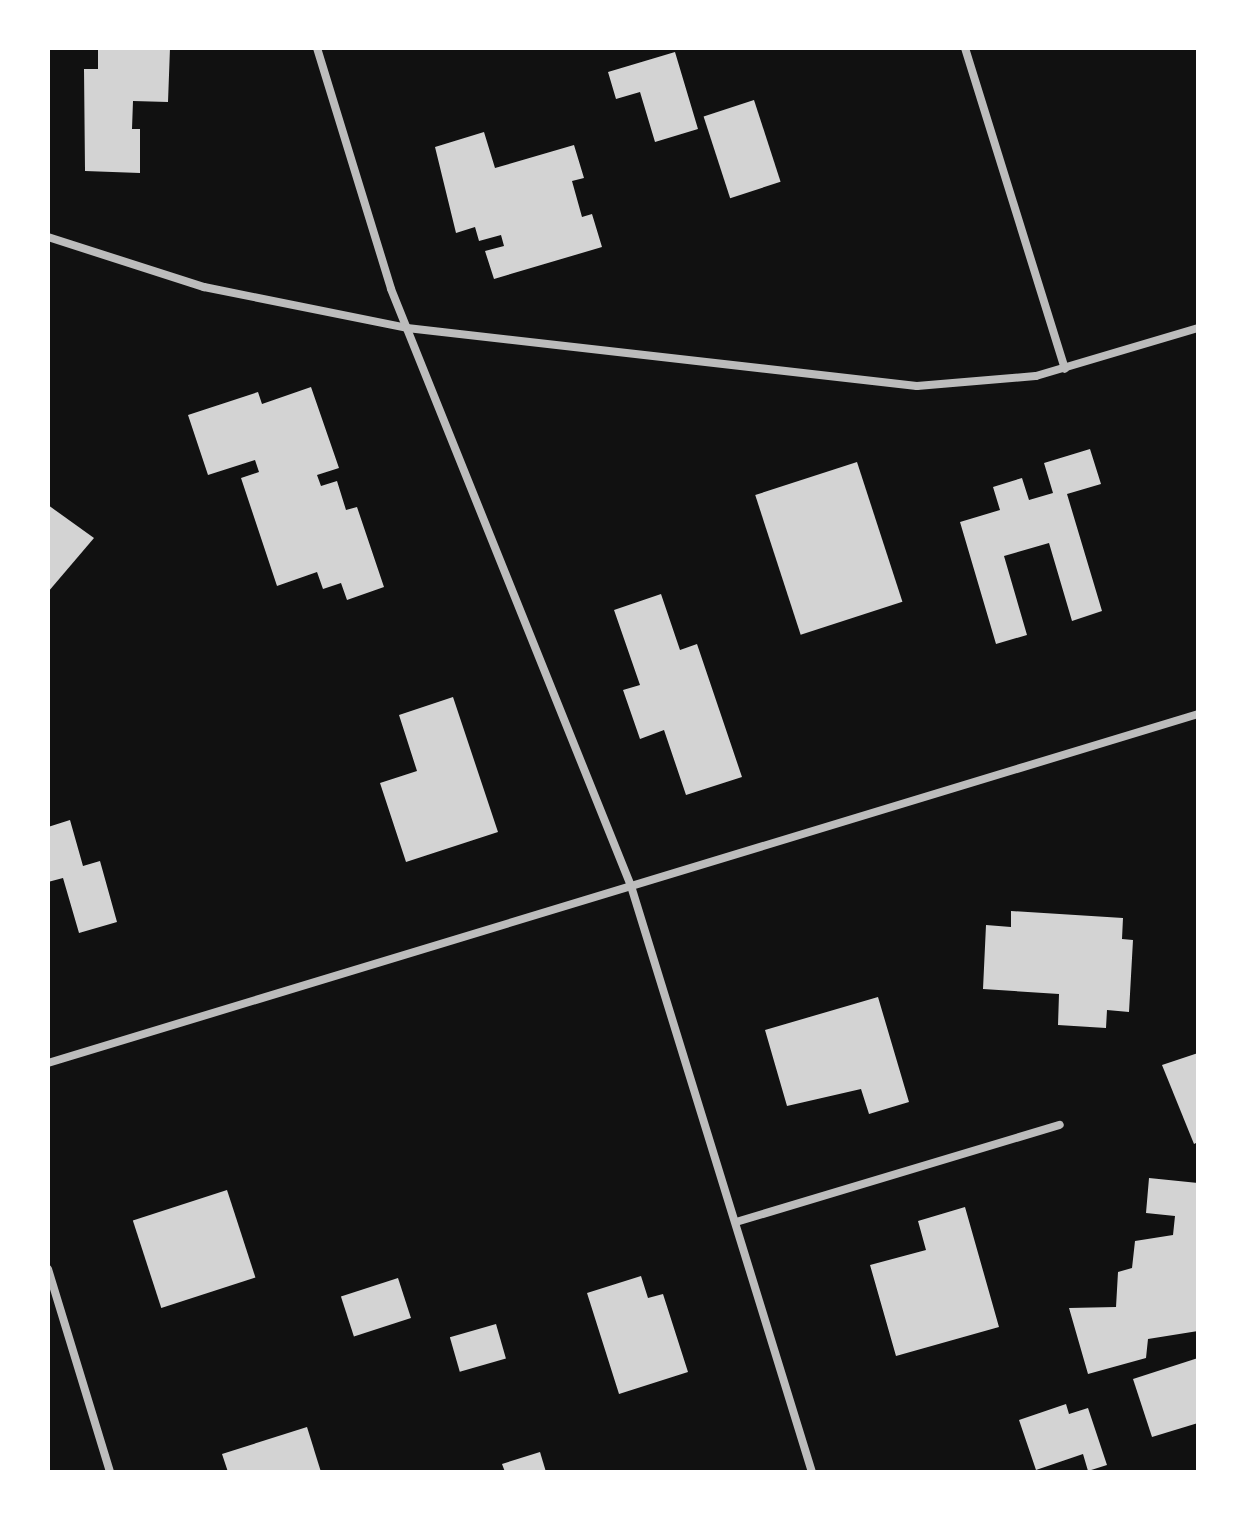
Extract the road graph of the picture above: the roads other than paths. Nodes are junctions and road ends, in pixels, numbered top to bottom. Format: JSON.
{"nodes":[{"id":1,"x":317,"y":48,"type":"edge"},
{"id":2,"x":965,"y":48,"type":"edge"},
{"id":3,"x":48,"y":237,"type":"edge"},
{"id":4,"x":407,"y":328,"type":"junction"},
{"id":5,"x":1198,"y":328,"type":"edge"},
{"id":6,"x":1065,"y":369,"type":"junction"},
{"id":7,"x":1198,"y":714,"type":"edge"},
{"id":8,"x":631,"y":886,"type":"junction"},
{"id":9,"x":48,"y":1063,"type":"edge"},
{"id":10,"x":1060,"y":1125,"type":"dead end"},
{"id":11,"x":736,"y":1222,"type":"junction"},
{"id":12,"x":48,"y":1269,"type":"edge"},
{"id":13,"x":110,"y":1472,"type":"edge"},
{"id":14,"x":812,"y":1472,"type":"edge"}],
"edges":[{"from":1,"to":4,"type":"street"},
{"from":2,"to":6,"type":"street"},
{"from":3,"to":4,"type":"street"},
{"from":4,"to":6,"type":"street"},
{"from":4,"to":8,"type":"street"},
{"from":5,"to":6,"type":"street"},
{"from":7,"to":8,"type":"street"},
{"from":8,"to":9,"type":"street"},
{"from":8,"to":11,"type":"street"},
{"from":10,"to":11,"type":"street"},
{"from":11,"to":14,"type":"street"},
{"from":12,"to":13,"type":"street"}]}
